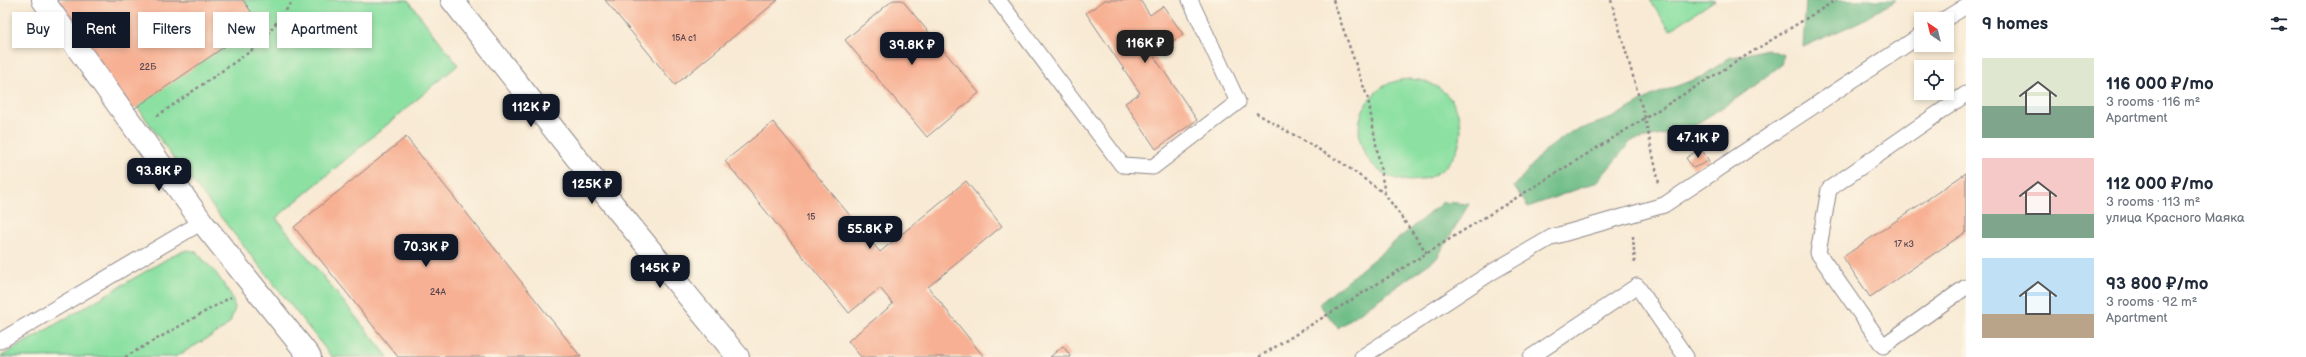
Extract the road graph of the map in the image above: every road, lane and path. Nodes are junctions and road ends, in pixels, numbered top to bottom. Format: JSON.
{"nodes":[{"id":1,"x":43,"y":0,"type":"edge"},
{"id":2,"x":294,"y":0,"type":"edge"},
{"id":3,"x":452,"y":0,"type":"edge"},
{"id":4,"x":998,"y":0,"type":"edge"},
{"id":5,"x":1190,"y":0,"type":"edge"},
{"id":6,"x":1334,"y":0,"type":"edge"},
{"id":7,"x":1611,"y":0,"type":"edge"},
{"id":8,"x":1836,"y":0,"type":"edge"},
{"id":9,"x":1966,"y":6,"type":"edge"},
{"id":10,"x":1954,"y":14,"type":"edge"},
{"id":11,"x":1914,"y":40,"type":"edge"},
{"id":12,"x":1966,"y":94,"type":"edge"},
{"id":13,"x":1238,"y":102,"type":"junction"},
{"id":14,"x":170,"y":108,"type":"dead end"},
{"id":15,"x":1645,"y":118,"type":"junction"},
{"id":16,"x":1385,"y":194,"type":"junction"},
{"id":17,"x":1664,"y":205,"type":"junction"},
{"id":18,"x":1631,"y":215,"type":"junction"},
{"id":19,"x":202,"y":222,"type":"junction"},
{"id":20,"x":1427,"y":253,"type":"junction"},
{"id":21,"x":252,"y":285,"type":"junction"},
{"id":22,"x":1637,"y":286,"type":"junction"},
{"id":23,"x":1966,"y":287,"type":"edge"},
{"id":24,"x":0,"y":341,"type":"edge"},
{"id":25,"x":125,"y":357,"type":"edge"},
{"id":26,"x":310,"y":357,"type":"edge"},
{"id":27,"x":738,"y":357,"type":"edge"},
{"id":28,"x":1259,"y":357,"type":"edge"},
{"id":29,"x":1362,"y":357,"type":"edge"},
{"id":30,"x":1531,"y":357,"type":"edge"},
{"id":31,"x":1686,"y":357,"type":"edge"}],
"edges":[{"from":1,"to":19,"type":"street"},
{"from":2,"to":14,"type":"path"},
{"from":3,"to":27,"type":"street"},
{"from":4,"to":13,"type":"lane"},
{"from":5,"to":13,"type":"lane"},
{"from":6,"to":16,"type":"path"},
{"from":7,"to":15,"type":"path"},
{"from":8,"to":15,"type":"path"},
{"from":9,"to":10,"type":"lane"},
{"from":11,"to":17,"type":"lane"},
{"from":12,"to":23,"type":"lane"},
{"from":13,"to":16,"type":"path"},
{"from":15,"to":17,"type":"path"},
{"from":15,"to":20,"type":"path"},
{"from":16,"to":20,"type":"path"},
{"from":17,"to":18,"type":"lane"},
{"from":18,"to":22,"type":"path"},
{"from":18,"to":29,"type":"lane"},
{"from":19,"to":21,"type":"street"},
{"from":19,"to":24,"type":"lane"},
{"from":20,"to":28,"type":"path"},
{"from":21,"to":25,"type":"path"},
{"from":21,"to":26,"type":"street"},
{"from":22,"to":30,"type":"lane"},
{"from":22,"to":31,"type":"lane"}]}
